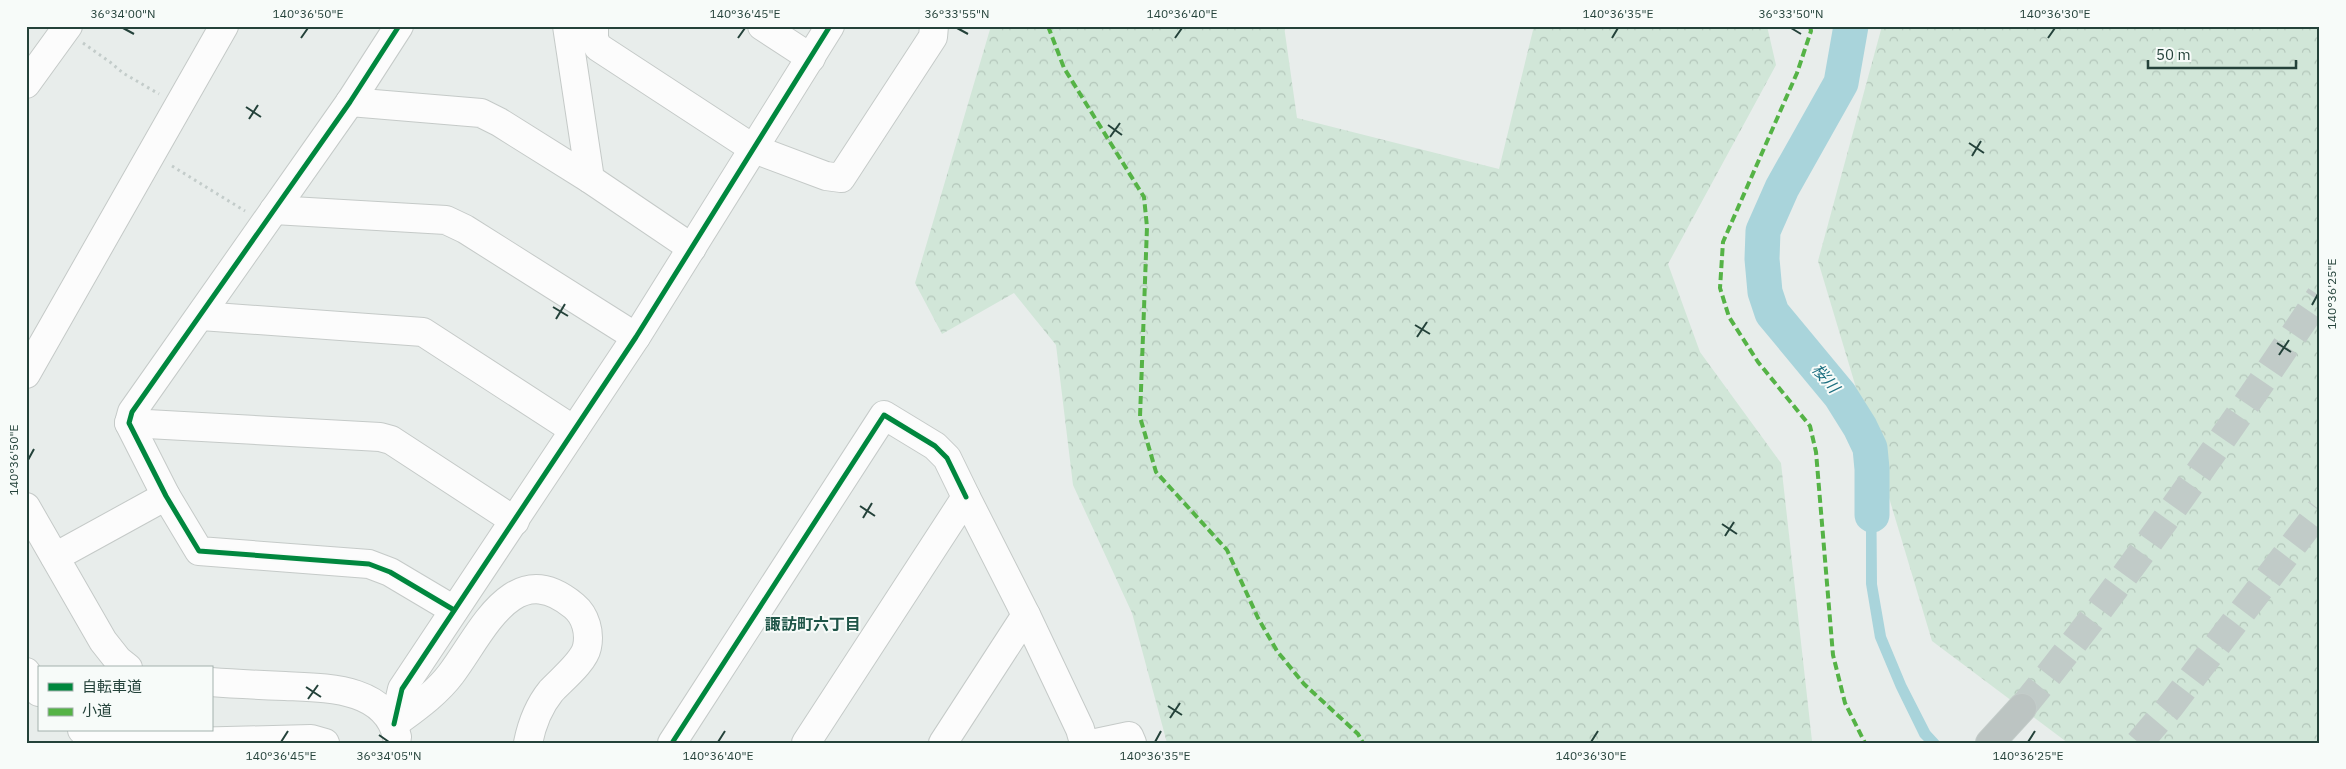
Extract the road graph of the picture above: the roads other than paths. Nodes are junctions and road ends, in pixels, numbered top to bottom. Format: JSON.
{"nodes":[{"id":1,"x":224,"y":26,"type":"edge"},
{"id":2,"x":399,"y":26,"type":"edge"},
{"id":3,"x":567,"y":26,"type":"edge"},
{"id":4,"x":594,"y":26,"type":"edge"},
{"id":5,"x":762,"y":26,"type":"edge"},
{"id":6,"x":830,"y":26,"type":"edge"},
{"id":7,"x":934,"y":26,"type":"edge"},
{"id":8,"x":52,"y":38,"type":"edge"},
{"id":9,"x":811,"y":58,"type":"junction"},
{"id":10,"x":26,"y":84,"type":"edge"},
{"id":11,"x":350,"y":102,"type":"junction"},
{"id":12,"x":754,"y":149,"type":"junction"},
{"id":13,"x":590,"y":179,"type":"junction"},
{"id":14,"x":269,"y":217,"type":"junction"},
{"id":15,"x":692,"y":248,"type":"junction"},
{"id":16,"x":201,"y":316,"type":"junction"},
{"id":17,"x":636,"y":338,"type":"junction"},
{"id":18,"x":26,"y":374,"type":"edge"},
{"id":19,"x":129,"y":423,"type":"junction"},
{"id":20,"x":574,"y":430,"type":"junction"},
{"id":21,"x":166,"y":496,"type":"junction"},
{"id":22,"x":966,"y":497,"type":"junction"},
{"id":23,"x":26,"y":507,"type":"edge"},
{"id":24,"x":515,"y":521,"type":"junction"},
{"id":25,"x":55,"y":557,"type":"junction"},
{"id":26,"x":454,"y":610,"type":"junction"},
{"id":27,"x":1026,"y":615,"type":"junction"},
{"id":28,"x":126,"y":666,"type":"edge"},
{"id":29,"x":26,"y":672,"type":"edge"},
{"id":30,"x":212,"y":682,"type":"edge"},
{"id":31,"x":38,"y":690,"type":"edge"},
{"id":32,"x":88,"y":732,"type":"edge"},
{"id":33,"x":397,"y":734,"type":"edge"},
{"id":34,"x":1083,"y":739,"type":"edge"},
{"id":35,"x":142,"y":743,"type":"edge"},
{"id":36,"x":148,"y":743,"type":"edge"},
{"id":37,"x":325,"y":743,"type":"edge"},
{"id":38,"x":528,"y":743,"type":"edge"},
{"id":39,"x":672,"y":743,"type":"edge"},
{"id":40,"x":806,"y":743,"type":"edge"},
{"id":41,"x":943,"y":743,"type":"edge"},
{"id":42,"x":1132,"y":743,"type":"edge"}],
"edges":[{"from":1,"to":18,"type":"street"},
{"from":2,"to":11,"type":"street"},
{"from":3,"to":13,"type":"street"},
{"from":4,"to":12,"type":"street"},
{"from":5,"to":9,"type":"street"},
{"from":6,"to":9,"type":"street"},
{"from":7,"to":12,"type":"street"},
{"from":8,"to":10,"type":"street"},
{"from":9,"to":12,"type":"street"},
{"from":11,"to":13,"type":"street"},
{"from":11,"to":14,"type":"street"},
{"from":12,"to":15,"type":"street"},
{"from":13,"to":15,"type":"street"},
{"from":14,"to":16,"type":"street"},
{"from":14,"to":17,"type":"street"},
{"from":15,"to":17,"type":"street"},
{"from":16,"to":19,"type":"street"},
{"from":16,"to":20,"type":"street"},
{"from":17,"to":20,"type":"street"},
{"from":19,"to":21,"type":"street"},
{"from":19,"to":24,"type":"street"},
{"from":20,"to":24,"type":"street"},
{"from":21,"to":25,"type":"street"},
{"from":21,"to":26,"type":"street"},
{"from":22,"to":27,"type":"street"},
{"from":22,"to":39,"type":"street"},
{"from":22,"to":40,"type":"street"},
{"from":23,"to":25,"type":"street"},
{"from":24,"to":26,"type":"street"},
{"from":25,"to":28,"type":"street"},
{"from":26,"to":33,"type":"street"},
{"from":27,"to":34,"type":"street"},
{"from":27,"to":41,"type":"street"},
{"from":29,"to":31,"type":"street"},
{"from":30,"to":33,"type":"street"},
{"from":32,"to":35,"type":"street"},
{"from":33,"to":38,"type":"street"},
{"from":34,"to":42,"type":"street"},
{"from":36,"to":37,"type":"street"}]}
